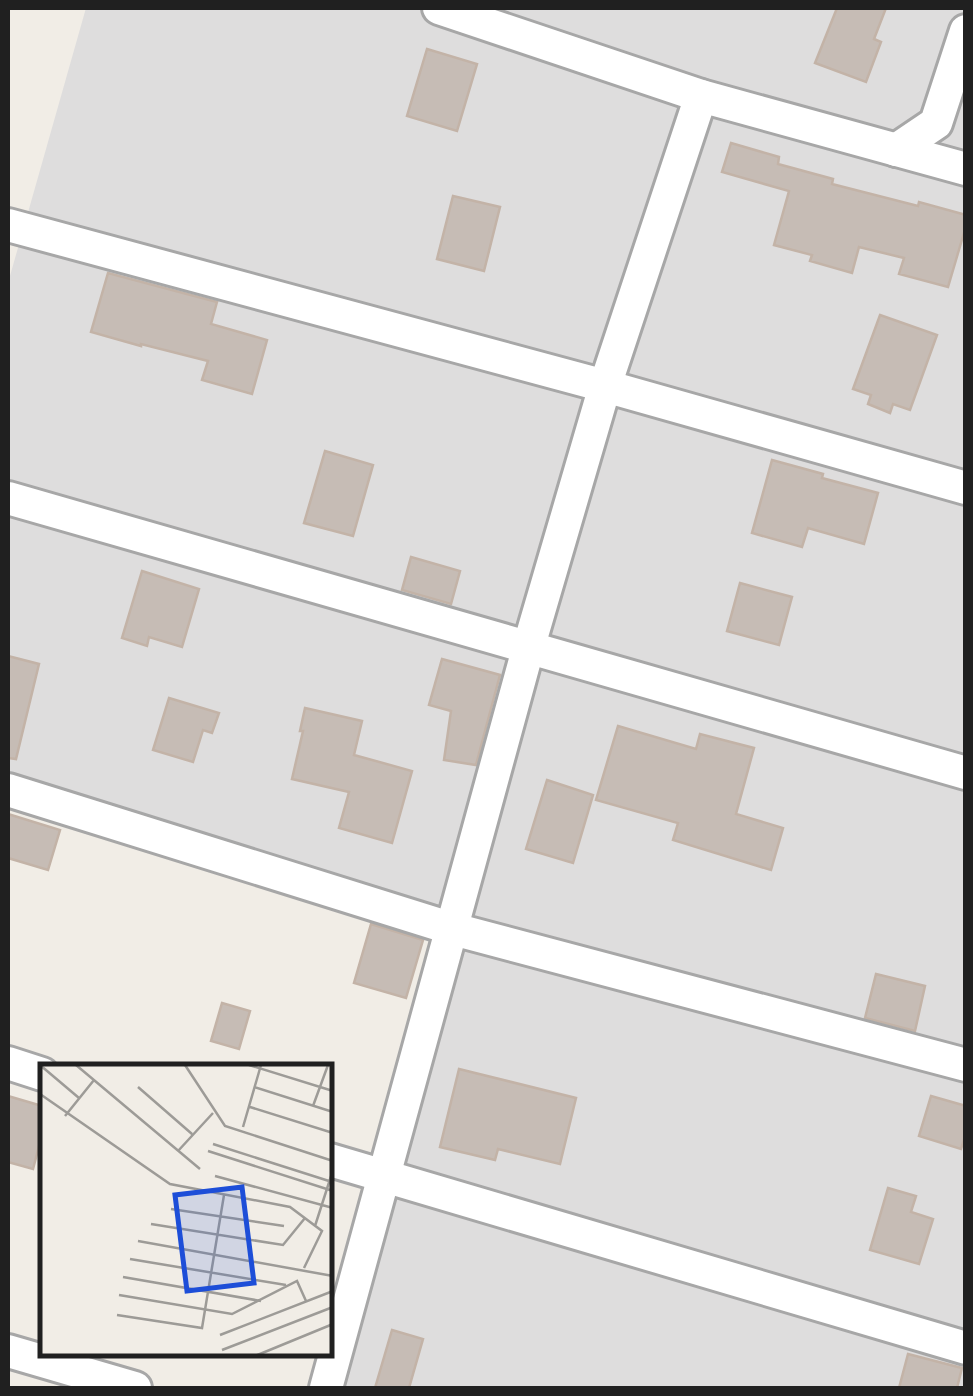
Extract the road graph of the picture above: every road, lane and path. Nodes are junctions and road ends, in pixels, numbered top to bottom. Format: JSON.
{"nodes":[{"id":1,"x":438,"y":8,"type":"edge"},
{"id":2,"x":966,"y":31,"type":"edge"},
{"id":3,"x":701,"y":96,"type":"junction"},
{"id":4,"x":896,"y":150,"type":"junction"},
{"id":5,"x":966,"y":170,"type":"edge"},
{"id":6,"x":8,"y":225,"type":"edge"},
{"id":7,"x":605,"y":386,"type":"junction"},
{"id":8,"x":966,"y":488,"type":"edge"},
{"id":9,"x":8,"y":498,"type":"edge"},
{"id":10,"x":528,"y":649,"type":"junction"},
{"id":11,"x":966,"y":773,"type":"edge"},
{"id":12,"x":8,"y":790,"type":"edge"},
{"id":13,"x":452,"y":929,"type":"junction"},
{"id":14,"x":8,"y":1064,"type":"edge"},
{"id":15,"x":966,"y":1065,"type":"edge"},
{"id":16,"x":40,"y":1073,"type":"edge"},
{"id":17,"x":332,"y":1161,"type":"edge"},
{"id":18,"x":383,"y":1176,"type":"junction"},
{"id":19,"x":966,"y":1348,"type":"edge"},
{"id":20,"x":8,"y":1351,"type":"edge"},
{"id":21,"x":134,"y":1388,"type":"edge"},
{"id":22,"x":326,"y":1388,"type":"edge"}],
"edges":[{"from":1,"to":3,"type":"street"},
{"from":2,"to":4,"type":"street"},
{"from":3,"to":4,"type":"street"},
{"from":3,"to":7,"type":"street"},
{"from":4,"to":5,"type":"street"},
{"from":6,"to":7,"type":"street"},
{"from":7,"to":8,"type":"street"},
{"from":7,"to":10,"type":"street"},
{"from":9,"to":10,"type":"street"},
{"from":10,"to":11,"type":"street"},
{"from":10,"to":13,"type":"street"},
{"from":12,"to":13,"type":"street"},
{"from":13,"to":15,"type":"street"},
{"from":13,"to":18,"type":"street"},
{"from":14,"to":16,"type":"street"},
{"from":17,"to":18,"type":"street"},
{"from":18,"to":19,"type":"street"},
{"from":18,"to":22,"type":"street"},
{"from":20,"to":21,"type":"street"}]}
